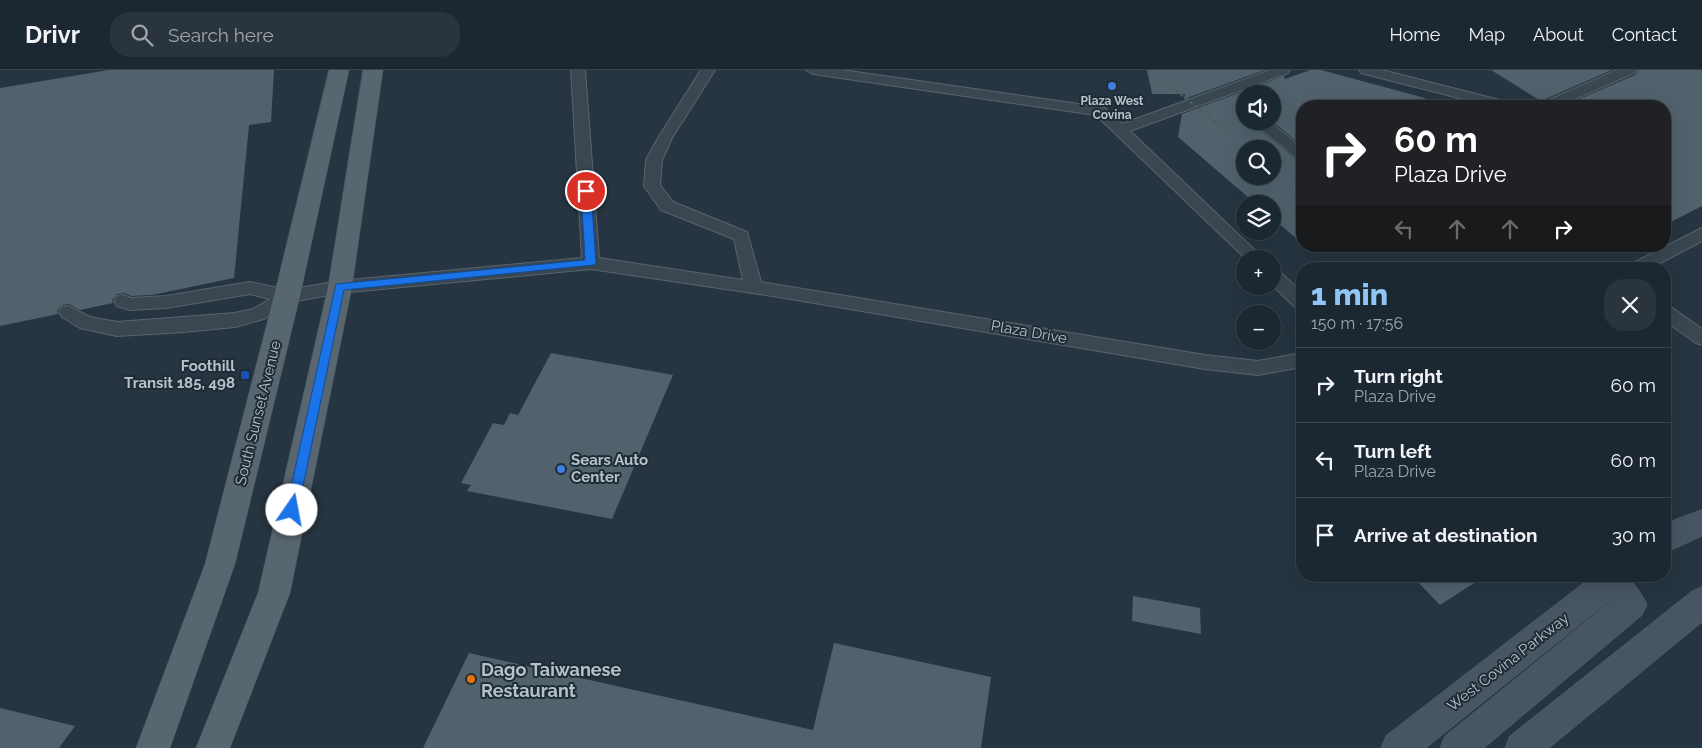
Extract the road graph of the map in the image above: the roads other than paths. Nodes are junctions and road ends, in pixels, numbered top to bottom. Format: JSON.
{"nodes":[{"id":1,"x":339,"y":70,"type":"edge"},
{"id":2,"x":373,"y":70,"type":"edge"},
{"id":3,"x":578,"y":70,"type":"edge"},
{"id":4,"x":708,"y":70,"type":"edge"},
{"id":5,"x":813,"y":70,"type":"edge"},
{"id":6,"x":1283,"y":70,"type":"edge"},
{"id":7,"x":1366,"y":70,"type":"edge"},
{"id":8,"x":1629,"y":70,"type":"edge"},
{"id":9,"x":1574,"y":94,"type":"junction"},
{"id":10,"x":1483,"y":100,"type":"edge"},
{"id":11,"x":1560,"y":100,"type":"edge"},
{"id":12,"x":1583,"y":100,"type":"edge"},
{"id":13,"x":1120,"y":130,"type":"junction"},
{"id":14,"x":1271,"y":130,"type":"edge"},
{"id":15,"x":1296,"y":150,"type":"edge"},
{"id":16,"x":1702,"y":234,"type":"edge"},
{"id":17,"x":1247,"y":250,"type":"edge"},
{"id":18,"x":1671,"y":250,"type":"edge"},
{"id":19,"x":1667,"y":252,"type":"edge"},
{"id":20,"x":1648,"y":262,"type":"edge"},
{"id":21,"x":591,"y":263,"type":"junction"},
{"id":22,"x":1281,"y":283,"type":"edge"},
{"id":23,"x":340,"y":287,"type":"junction"},
{"id":24,"x":754,"y":288,"type":"junction"},
{"id":25,"x":287,"y":296,"type":"junction"},
{"id":26,"x":1296,"y":297,"type":"edge"},
{"id":27,"x":123,"y":301,"type":"dead end"},
{"id":28,"x":68,"y":312,"type":"dead end"},
{"id":29,"x":1671,"y":316,"type":"edge"},
{"id":30,"x":1702,"y":338,"type":"edge"},
{"id":31,"x":1296,"y":361,"type":"edge"},
{"id":32,"x":1702,"y":524,"type":"edge"},
{"id":33,"x":1671,"y":536,"type":"edge"},
{"id":34,"x":1607,"y":582,"type":"edge"},
{"id":35,"x":1615,"y":582,"type":"edge"},
{"id":36,"x":1702,"y":602,"type":"edge"},
{"id":37,"x":153,"y":748,"type":"edge"},
{"id":38,"x":213,"y":748,"type":"edge"},
{"id":39,"x":1398,"y":748,"type":"edge"},
{"id":40,"x":1457,"y":748,"type":"edge"},
{"id":41,"x":1522,"y":748,"type":"edge"}],
"edges":[{"from":1,"to":25,"type":"main road","name":"South Sunset Avenue"},
{"from":2,"to":23,"type":"main road"},
{"from":3,"to":21,"type":"lane"},
{"from":4,"to":24,"type":"lane"},
{"from":5,"to":13,"type":"lane"},
{"from":6,"to":13,"type":"lane"},
{"from":7,"to":10,"type":"lane"},
{"from":8,"to":9,"type":"lane"},
{"from":9,"to":11,"type":"lane"},
{"from":9,"to":12,"type":"lane"},
{"from":13,"to":17,"type":"lane"},
{"from":14,"to":15,"type":"lane"},
{"from":16,"to":18,"type":"lane"},
{"from":19,"to":20,"type":"lane"},
{"from":21,"to":23,"type":"lane","name":"Plaza Drive"},
{"from":21,"to":24,"type":"lane","name":"Plaza Drive"},
{"from":22,"to":26,"type":"lane"},
{"from":23,"to":25,"type":"lane","name":"Plaza Drive"},
{"from":23,"to":38,"type":"main road"},
{"from":24,"to":31,"type":"lane","name":"Plaza Drive"},
{"from":25,"to":27,"type":"lane"},
{"from":25,"to":28,"type":"lane"},
{"from":25,"to":37,"type":"main road","name":"South Sunset Avenue"},
{"from":29,"to":30,"type":"lane"},
{"from":32,"to":33,"type":"street"},
{"from":34,"to":39,"type":"street","name":"West Covina Parkway"},
{"from":35,"to":40,"type":"street"},
{"from":36,"to":41,"type":"street"}]}
